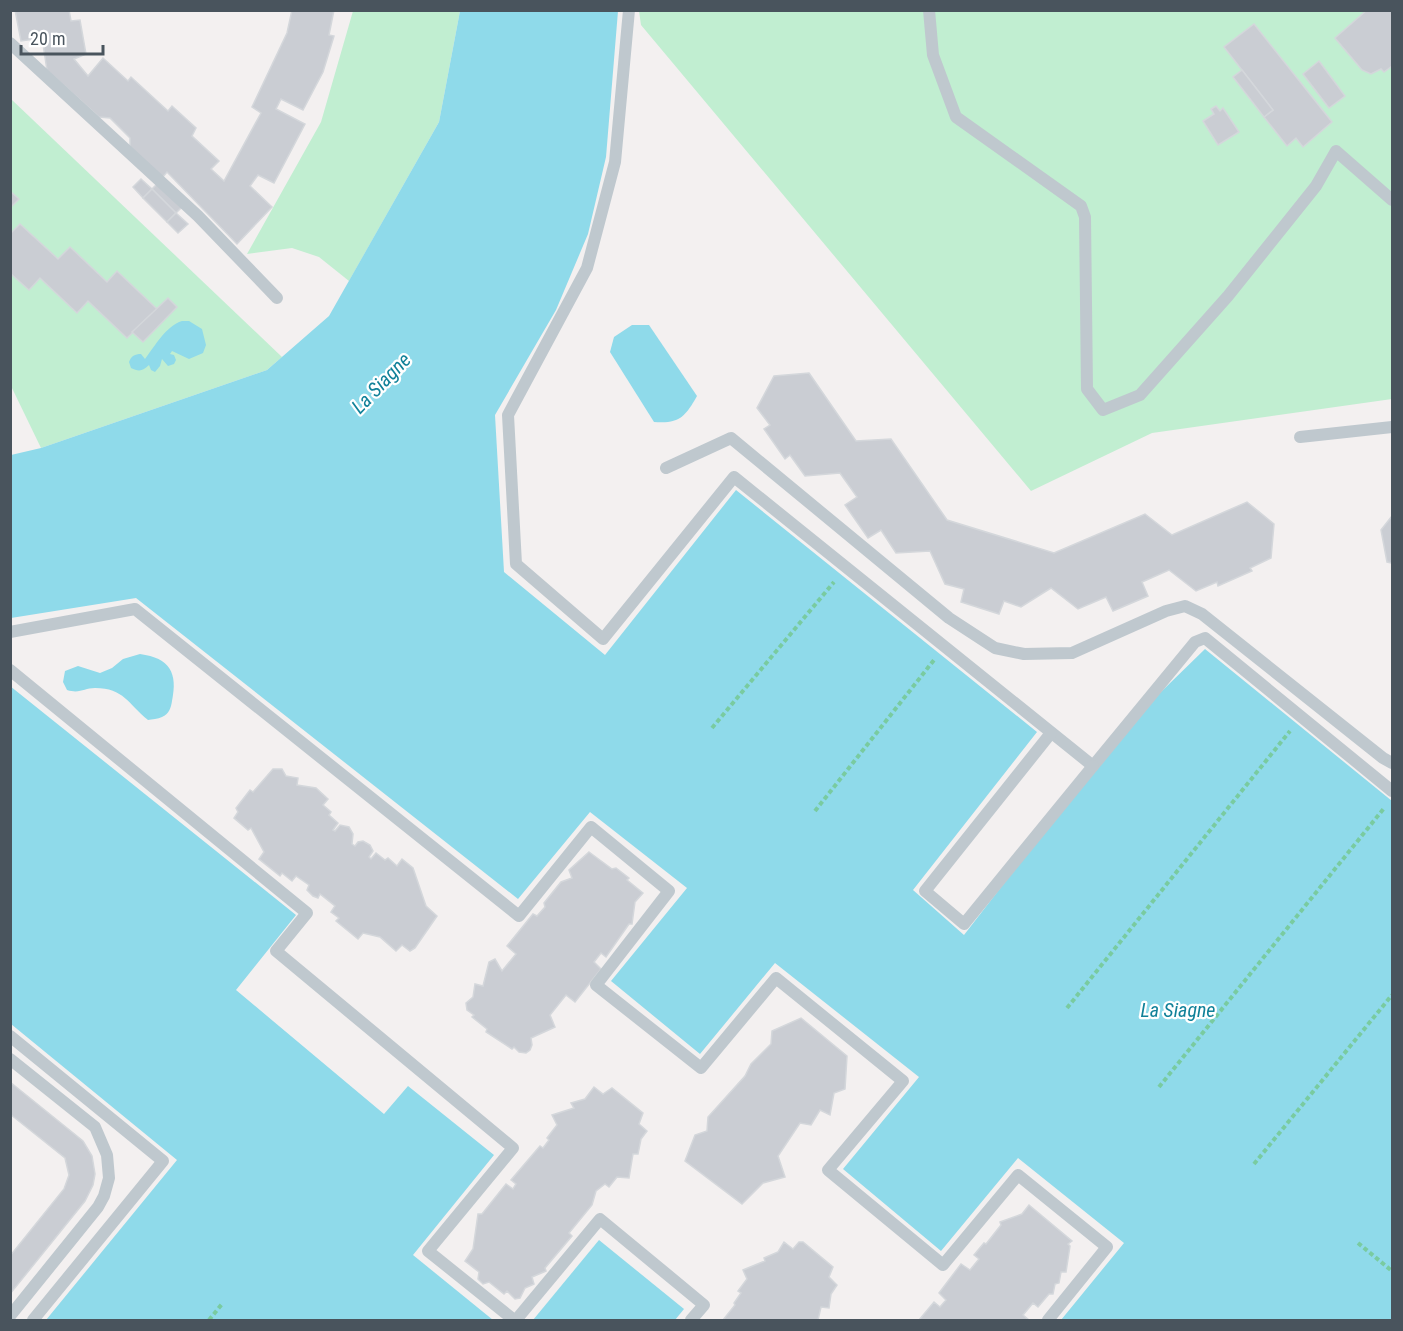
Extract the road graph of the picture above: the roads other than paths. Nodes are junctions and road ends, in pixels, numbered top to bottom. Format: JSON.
{"nodes":[{"id":1,"x":629,"y":10,"type":"edge"},
{"id":2,"x":929,"y":10,"type":"edge"},
{"id":3,"x":10,"y":43,"type":"edge"},
{"id":4,"x":1392,"y":200,"type":"edge"},
{"id":5,"x":277,"y":298,"type":"dead end"},
{"id":6,"x":1392,"y":427,"type":"edge"},
{"id":7,"x":1300,"y":437,"type":"dead end"},
{"id":8,"x":666,"y":468,"type":"dead end"},
{"id":9,"x":10,"y":632,"type":"edge"},
{"id":10,"x":10,"y":670,"type":"edge"},
{"id":11,"x":1051,"y":733,"type":"junction"},
{"id":12,"x":1392,"y":763,"type":"edge"},
{"id":13,"x":1093,"y":766,"type":"junction"},
{"id":14,"x":1392,"y":796,"type":"edge"},
{"id":15,"x":10,"y":1036,"type":"edge"},
{"id":16,"x":10,"y":1059,"type":"edge"},
{"id":17,"x":10,"y":1316,"type":"edge"},
{"id":18,"x":33,"y":1320,"type":"edge"},
{"id":19,"x":515,"y":1320,"type":"edge"},
{"id":20,"x":691,"y":1320,"type":"edge"},
{"id":21,"x":1048,"y":1320,"type":"edge"}],
"edges":[{"from":1,"to":11,"type":"lane"},
{"from":2,"to":4,"type":"lane"},
{"from":3,"to":5,"type":"lane"},
{"from":6,"to":7,"type":"lane"},
{"from":8,"to":12,"type":"lane"},
{"from":9,"to":21,"type":"lane"},
{"from":10,"to":19,"type":"lane"},
{"from":11,"to":13,"type":"lane"},
{"from":11,"to":13,"type":"lane"},
{"from":13,"to":14,"type":"lane"},
{"from":15,"to":18,"type":"lane"},
{"from":16,"to":17,"type":"lane"},
{"from":19,"to":20,"type":"lane"}]}
